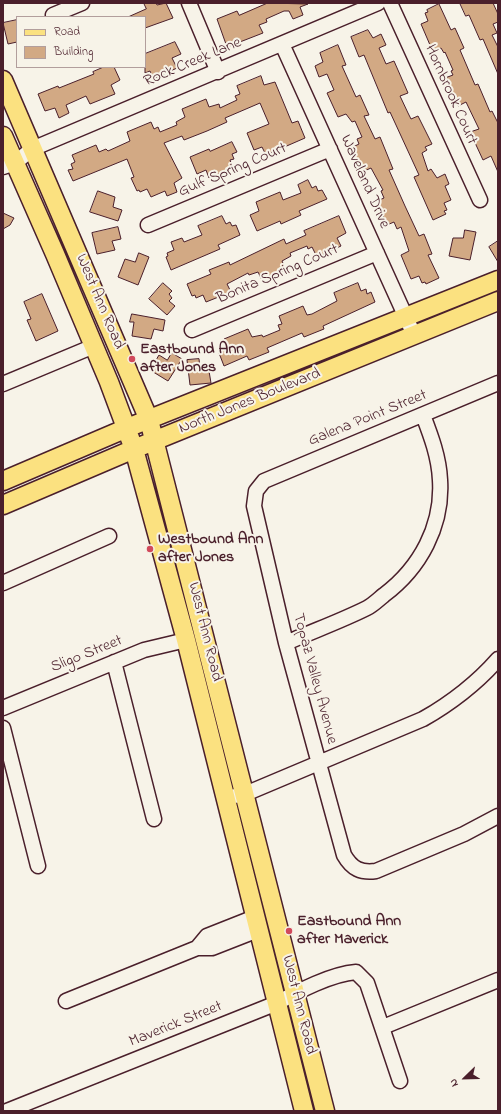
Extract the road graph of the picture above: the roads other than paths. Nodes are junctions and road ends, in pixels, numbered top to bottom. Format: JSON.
{"nodes":[{"id":1,"x":82,"y":3,"type":"edge"},
{"id":2,"x":189,"y":3,"type":"edge"},
{"id":3,"x":378,"y":3,"type":"edge"},
{"id":4,"x":390,"y":3,"type":"edge"},
{"id":5,"x":53,"y":15,"type":"dead end"},
{"id":6,"x":282,"y":44,"type":"junction"},
{"id":7,"x":218,"y":72,"type":"junction"},
{"id":8,"x":3,"y":80,"type":"edge"},
{"id":9,"x":3,"y":136,"type":"edge"},
{"id":10,"x":330,"y":149,"type":"junction"},
{"id":11,"x":18,"y":159,"type":"edge"},
{"id":12,"x":480,"y":200,"type":"dead end"},
{"id":13,"x":148,"y":225,"type":"dead end"},
{"id":14,"x":377,"y":253,"type":"junction"},
{"id":15,"x":498,"y":280,"type":"edge"},
{"id":16,"x":498,"y":301,"type":"edge"},
{"id":17,"x":406,"y":315,"type":"junction"},
{"id":18,"x":192,"y":330,"type":"dead end"},
{"id":19,"x":414,"y":335,"type":"junction"},
{"id":20,"x":94,"y":346,"type":"junction"},
{"id":21,"x":3,"y":384,"type":"edge"},
{"id":22,"x":498,"y":384,"type":"edge"},
{"id":23,"x":423,"y":415,"type":"junction"},
{"id":24,"x":149,"y":420,"type":"junction"},
{"id":25,"x":127,"y":428,"type":"junction"},
{"id":26,"x":155,"y":442,"type":"junction"},
{"id":27,"x":134,"y":449,"type":"junction"},
{"id":28,"x":3,"y":481,"type":"edge"},
{"id":29,"x":256,"y":491,"type":"joint"},
{"id":30,"x":3,"y":504,"type":"edge"},
{"id":31,"x":109,"y":536,"type":"dead end"},
{"id":32,"x":3,"y":583,"type":"edge"},
{"id":33,"x":186,"y":640,"type":"junction"},
{"id":34,"x":286,"y":643,"type":"junction"},
{"id":35,"x":498,"y":659,"type":"edge"},
{"id":36,"x":114,"y":662,"type":"junction"},
{"id":37,"x":219,"y":691,"type":"junction"},
{"id":38,"x":3,"y":708,"type":"edge"},
{"id":39,"x":3,"y":728,"type":"edge"},
{"id":40,"x":319,"y":764,"type":"junction"},
{"id":41,"x":245,"y":794,"type":"junction"},
{"id":42,"x":225,"y":798,"type":"junction"},
{"id":43,"x":498,"y":816,"type":"edge"},
{"id":44,"x":154,"y":819,"type":"dead end"},
{"id":45,"x":38,"y":866,"type":"dead end"},
{"id":46,"x":257,"y":923,"type":"junction"},
{"id":47,"x":498,"y":980,"type":"edge"},
{"id":48,"x":295,"y":994,"type":"junction"},
{"id":49,"x":66,"y":1001,"type":"dead end"},
{"id":50,"x":277,"y":1003,"type":"junction"},
{"id":51,"x":383,"y":1027,"type":"junction"},
{"id":52,"x":400,"y":1081,"type":"dead end"},
{"id":53,"x":7,"y":1111,"type":"edge"},
{"id":54,"x":304,"y":1111,"type":"edge"},
{"id":55,"x":325,"y":1111,"type":"edge"}],
"edges":[{"from":1,"to":5,"type":"street"},
{"from":2,"to":7,"type":"street"},
{"from":3,"to":6,"type":"street","name":"Rock Creek Lane"},
{"from":4,"to":12,"type":"street","name":"Hornbrook Court"},
{"from":6,"to":7,"type":"street","name":"Rock Creek Lane"},
{"from":6,"to":10,"type":"street","name":"Waveland Drive"},
{"from":7,"to":11,"type":"street","name":"Rock Creek Lane"},
{"from":8,"to":11,"type":"main road","name":"West Ann Road"},
{"from":9,"to":11,"type":"main road","name":"West Ann Road"},
{"from":10,"to":13,"type":"street","name":"Gulf Spring Court"},
{"from":10,"to":14,"type":"street","name":"Waveland Drive"},
{"from":11,"to":20,"type":"main road","name":"West Ann Road"},
{"from":11,"to":24,"type":"main road","name":"West Ann Road"},
{"from":14,"to":17,"type":"street","name":"Waveland Drive"},
{"from":14,"to":18,"type":"street","name":"Bonita Spring Court"},
{"from":15,"to":17,"type":"main road","name":"North Jones Boulevard"},
{"from":16,"to":19,"type":"main road","name":"North Jones Boulevard"},
{"from":17,"to":19,"type":"street","name":"Waveland Drive"},
{"from":17,"to":24,"type":"main road","name":"North Jones Boulevard"},
{"from":19,"to":26,"type":"main road","name":"North Jones Boulevard"},
{"from":20,"to":21,"type":"street"},
{"from":20,"to":25,"type":"main road","name":"West Ann Road"},
{"from":22,"to":23,"type":"street","name":"Galena Point Street"},
{"from":23,"to":29,"type":"street","name":"Galena Point Street"},
{"from":23,"to":34,"type":"street"},
{"from":24,"to":25,"type":"main road","name":"North Jones Boulevard"},
{"from":24,"to":26,"type":"main road","name":"West Ann Road"},
{"from":25,"to":27,"type":"main road","name":"West Ann Road"},
{"from":25,"to":28,"type":"main road","name":"North Jones Boulevard"},
{"from":26,"to":27,"type":"main road","name":"North Jones Boulevard"},
{"from":26,"to":37,"type":"main road","name":"West Ann Road"},
{"from":27,"to":30,"type":"main road","name":"North Jones Boulevard"},
{"from":27,"to":33,"type":"main road","name":"West Ann Road"},
{"from":29,"to":34,"type":"street","name":"Topaz Valley Avenue"},
{"from":31,"to":32,"type":"street"},
{"from":33,"to":36,"type":"street","name":"Sligo Street"},
{"from":33,"to":37,"type":"main road"},
{"from":33,"to":42,"type":"main road","name":"West Ann Road"},
{"from":34,"to":40,"type":"street","name":"Topaz Valley Avenue"},
{"from":35,"to":40,"type":"street"},
{"from":36,"to":38,"type":"street","name":"Sligo Street"},
{"from":36,"to":44,"type":"street"},
{"from":37,"to":41,"type":"main road","name":"West Ann Road"},
{"from":39,"to":45,"type":"street"},
{"from":40,"to":41,"type":"street"},
{"from":40,"to":43,"type":"street","name":"Topaz Valley Avenue"},
{"from":41,"to":42,"type":"street"},
{"from":41,"to":48,"type":"main road","name":"West Ann Road"},
{"from":42,"to":46,"type":"main road","name":"West Ann Road"},
{"from":46,"to":49,"type":"street"},
{"from":46,"to":50,"type":"main road","name":"West Ann Road"},
{"from":47,"to":51,"type":"street"},
{"from":48,"to":50,"type":"street","name":"Maverick Street"},
{"from":48,"to":51,"type":"street","name":"Maverick Street"},
{"from":48,"to":55,"type":"main road","name":"West Ann Road"},
{"from":50,"to":53,"type":"street","name":"Maverick Street"},
{"from":50,"to":54,"type":"main road","name":"West Ann Road"},
{"from":51,"to":52,"type":"street"}]}
